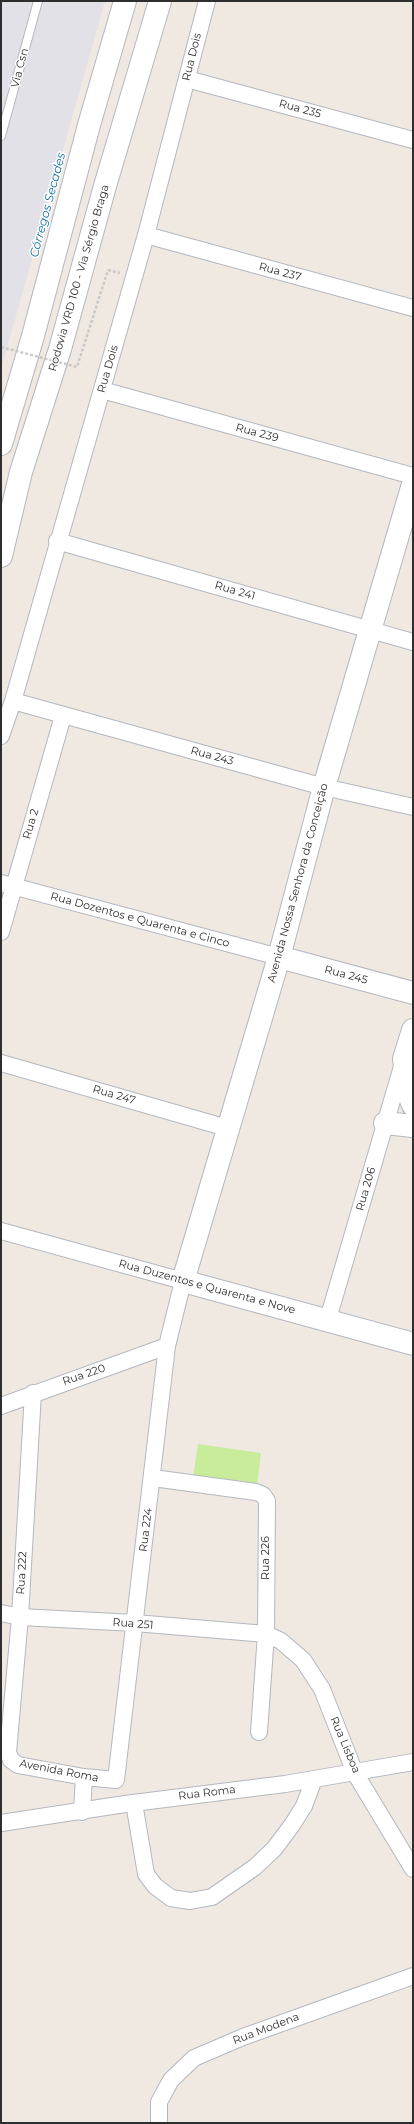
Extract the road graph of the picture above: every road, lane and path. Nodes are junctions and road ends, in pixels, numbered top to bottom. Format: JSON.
{"nodes":[{"id":1,"x":38,"y":1,"type":"edge"},
{"id":2,"x":126,"y":1,"type":"edge"},
{"id":3,"x":160,"y":1,"type":"edge"},
{"id":4,"x":207,"y":1,"type":"edge"},
{"id":5,"x":187,"y":79,"type":"junction"},
{"id":6,"x":1,"y":136,"type":"edge"},
{"id":7,"x":413,"y":140,"type":"edge"},
{"id":8,"x":146,"y":235,"type":"junction"},
{"id":9,"x":108,"y":270,"type":"dead end"},
{"id":10,"x":413,"y":308,"type":"edge"},
{"id":11,"x":1,"y":347,"type":"edge"},
{"id":12,"x":102,"y":390,"type":"junction"},
{"id":13,"x":1,"y":444,"type":"edge"},
{"id":14,"x":413,"y":476,"type":"edge"},
{"id":15,"x":413,"y":484,"type":"edge"},
{"id":16,"x":57,"y":541,"type":"junction"},
{"id":17,"x":1,"y":556,"type":"edge"},
{"id":18,"x":370,"y":629,"type":"junction"},
{"id":19,"x":413,"y":642,"type":"edge"},
{"id":20,"x":13,"y":701,"type":"junction"},
{"id":21,"x":63,"y":716,"type":"junction"},
{"id":22,"x":1,"y":736,"type":"edge"},
{"id":23,"x":324,"y":787,"type":"junction"},
{"id":24,"x":413,"y":807,"type":"edge"},
{"id":25,"x":7,"y":884,"type":"edge"},
{"id":26,"x":1,"y":932,"type":"edge"},
{"id":27,"x":279,"y":957,"type":"junction"},
{"id":28,"x":413,"y":993,"type":"edge"},
{"id":29,"x":413,"y":1030,"type":"edge"},
{"id":30,"x":404,"y":1059,"type":"junction"},
{"id":31,"x":1,"y":1063,"type":"edge"},
{"id":32,"x":413,"y":1105,"type":"edge"},
{"id":33,"x":385,"y":1123,"type":"junction"},
{"id":34,"x":413,"y":1126,"type":"edge"},
{"id":35,"x":227,"y":1128,"type":"junction"},
{"id":36,"x":1,"y":1231,"type":"edge"},
{"id":37,"x":183,"y":1281,"type":"junction"},
{"id":38,"x":328,"y":1319,"type":"junction"},
{"id":39,"x":413,"y":1344,"type":"edge"},
{"id":40,"x":167,"y":1346,"type":"junction"},
{"id":41,"x":33,"y":1393,"type":"junction"},
{"id":42,"x":1,"y":1406,"type":"edge"},
{"id":43,"x":153,"y":1478,"type":"junction"},
{"id":44,"x":1,"y":1613,"type":"edge"},
{"id":45,"x":20,"y":1617,"type":"junction"},
{"id":46,"x":135,"y":1623,"type":"junction"},
{"id":47,"x":266,"y":1634,"type":"junction"},
{"id":48,"x":259,"y":1732,"type":"dead end"},
{"id":49,"x":8,"y":1752,"type":"joint"},
{"id":50,"x":413,"y":1762,"type":"edge"},
{"id":51,"x":355,"y":1773,"type":"junction"},
{"id":52,"x":84,"y":1777,"type":"junction"},
{"id":53,"x":314,"y":1779,"type":"junction"},
{"id":54,"x":116,"y":1780,"type":"joint"},
{"id":55,"x":134,"y":1802,"type":"junction"},
{"id":56,"x":82,"y":1812,"type":"junction"},
{"id":57,"x":1,"y":1823,"type":"edge"},
{"id":58,"x":413,"y":1868,"type":"edge"},
{"id":59,"x":413,"y":1976,"type":"edge"},
{"id":60,"x":159,"y":2123,"type":"edge"}],
"edges":[{"from":1,"to":6,"type":"lane","name":"Via Csn"},
{"from":2,"to":13,"type":"street"},
{"from":3,"to":17,"type":"street","name":"Rodovia VRD 100 - Via Sérgio Braga"},
{"from":4,"to":5,"type":"street","name":"Rua Dois"},
{"from":5,"to":7,"type":"street","name":"Rua 235"},
{"from":5,"to":8,"type":"street","name":"Rua Dois"},
{"from":8,"to":10,"type":"street","name":"Rua 237"},
{"from":8,"to":12,"type":"street","name":"Rua Dois"},
{"from":9,"to":11,"type":"path","bridge":true},
{"from":12,"to":14,"type":"street","name":"Rua 239"},
{"from":12,"to":16,"type":"street","name":"Rua Dois"},
{"from":15,"to":18,"type":"street","name":"Avenida Nossa Senhora da Conceição"},
{"from":16,"to":18,"type":"street","name":"Rua 241"},
{"from":16,"to":20,"type":"street","name":"Rua Dois"},
{"from":18,"to":19,"type":"street","name":"Rua 241"},
{"from":18,"to":23,"type":"street","name":"Avenida Nossa Senhora da Conceição"},
{"from":20,"to":21,"type":"street","name":"Rua 243"},
{"from":20,"to":22,"type":"street","name":"Rua Dois"},
{"from":21,"to":23,"type":"street","name":"Rua 243"},
{"from":21,"to":25,"type":"street","name":"Rua 2"},
{"from":23,"to":24,"type":"street","name":"Rua 243"},
{"from":23,"to":27,"type":"street","name":"Avenida Nossa Senhora da Conceição"},
{"from":25,"to":26,"type":"street","name":"Rua 2"},
{"from":25,"to":27,"type":"street","name":"Rua Dozentos e Quarenta e Cinco"},
{"from":27,"to":28,"type":"street","name":"Rua 245"},
{"from":27,"to":35,"type":"street","name":"Avenida Nossa Senhora da Conceição"},
{"from":29,"to":30,"type":"street"},
{"from":30,"to":32,"type":"street"},
{"from":30,"to":33,"type":"street","name":"Rua 206"},
{"from":31,"to":35,"type":"street","name":"Rua 247"},
{"from":33,"to":34,"type":"street"},
{"from":33,"to":38,"type":"street","name":"Rua 206"},
{"from":35,"to":37,"type":"street","name":"Avenida Nossa Senhora da Conceição"},
{"from":36,"to":37,"type":"street","name":"Rua Duzentos e Quarenta e Nove"},
{"from":37,"to":38,"type":"street","name":"Rua Duzentos e Quarenta e Nove"},
{"from":37,"to":40,"type":"street","name":"Rua 224"},
{"from":38,"to":39,"type":"street","name":"Rua Duzentos e Quarenta e Nove"},
{"from":40,"to":41,"type":"street","name":"Rua 220"},
{"from":40,"to":43,"type":"street","name":"Rua 224"},
{"from":41,"to":42,"type":"street","name":"Rua 220"},
{"from":41,"to":45,"type":"street","name":"Rua 222"},
{"from":43,"to":46,"type":"street","name":"Rua 224"},
{"from":43,"to":47,"type":"street","name":"Rua 226"},
{"from":44,"to":45,"type":"street","name":"Rua 251"},
{"from":45,"to":46,"type":"street","name":"Rua 251"},
{"from":45,"to":49,"type":"street","name":"Rua 222"},
{"from":46,"to":47,"type":"street","name":"Rua 251"},
{"from":46,"to":54,"type":"street","name":"Rua 224"},
{"from":47,"to":48,"type":"street","name":"Rua 226"},
{"from":47,"to":51,"type":"street","name":"Rua Lisboa"},
{"from":49,"to":52,"type":"street","name":"Avenida Roma"},
{"from":50,"to":51,"type":"street","name":"Rua Roma"},
{"from":51,"to":53,"type":"street","name":"Rua Roma"},
{"from":51,"to":58,"type":"street","name":"Rua Lisboa"},
{"from":52,"to":54,"type":"street","name":"Avenida Roma"},
{"from":52,"to":56,"type":"street"},
{"from":53,"to":55,"type":"street","name":"Rua Roma"},
{"from":53,"to":55,"type":"street"},
{"from":55,"to":56,"type":"street","name":"Rua Roma"},
{"from":56,"to":57,"type":"street","name":"Rua Roma"},
{"from":59,"to":60,"type":"street","name":"Rua Modena"}]}
